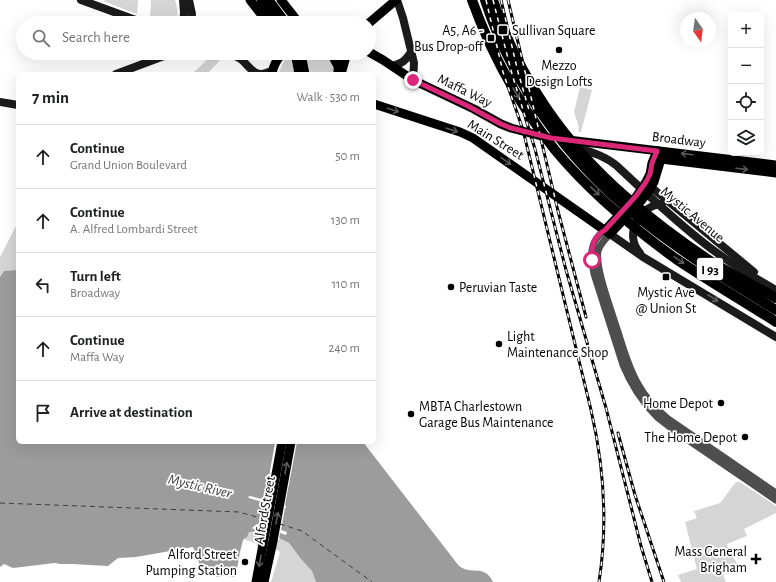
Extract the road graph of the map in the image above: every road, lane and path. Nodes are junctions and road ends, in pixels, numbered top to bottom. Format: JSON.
{"nodes":[{"id":1,"x":81,"y":0,"type":"edge"},
{"id":2,"x":183,"y":0,"type":"edge"},
{"id":3,"x":189,"y":0,"type":"edge"},
{"id":4,"x":250,"y":0,"type":"edge"},
{"id":5,"x":261,"y":0,"type":"edge"},
{"id":6,"x":269,"y":0,"type":"edge"},
{"id":7,"x":281,"y":0,"type":"edge"},
{"id":8,"x":397,"y":0,"type":"edge"},
{"id":9,"x":472,"y":0,"type":"edge"},
{"id":10,"x":477,"y":0,"type":"edge"},
{"id":11,"x":485,"y":0,"type":"edge"},
{"id":12,"x":493,"y":0,"type":"edge"},
{"id":13,"x":125,"y":16,"type":"edge"},
{"id":14,"x":184,"y":16,"type":"edge"},
{"id":15,"x":192,"y":16,"type":"edge"},
{"id":16,"x":263,"y":16,"type":"edge"},
{"id":17,"x":273,"y":16,"type":"edge"},
{"id":18,"x":281,"y":16,"type":"edge"},
{"id":19,"x":294,"y":16,"type":"edge"},
{"id":20,"x":376,"y":17,"type":"edge"},
{"id":21,"x":411,"y":52,"type":"junction"},
{"id":22,"x":376,"y":56,"type":"edge"},
{"id":23,"x":498,"y":59,"type":"junction"},
{"id":24,"x":153,"y":60,"type":"edge"},
{"id":25,"x":234,"y":60,"type":"edge"},
{"id":26,"x":242,"y":60,"type":"edge"},
{"id":27,"x":278,"y":60,"type":"edge"},
{"id":28,"x":296,"y":60,"type":"edge"},
{"id":29,"x":302,"y":60,"type":"edge"},
{"id":30,"x":335,"y":60,"type":"edge"},
{"id":31,"x":345,"y":60,"type":"edge"},
{"id":32,"x":392,"y":66,"type":"junction"},
{"id":33,"x":121,"y":72,"type":"edge"},
{"id":34,"x":245,"y":72,"type":"edge"},
{"id":35,"x":254,"y":72,"type":"edge"},
{"id":36,"x":272,"y":72,"type":"edge"},
{"id":37,"x":299,"y":72,"type":"edge"},
{"id":38,"x":305,"y":72,"type":"edge"},
{"id":39,"x":338,"y":72,"type":"edge"},
{"id":40,"x":342,"y":72,"type":"edge"},
{"id":41,"x":413,"y":80,"type":"junction"},
{"id":42,"x":0,"y":102,"type":"edge"},
{"id":43,"x":16,"y":105,"type":"edge"},
{"id":44,"x":376,"y":105,"type":"edge"},
{"id":45,"x":551,"y":138,"type":"junction"},
{"id":46,"x":578,"y":141,"type":"joint"},
{"id":47,"x":658,"y":154,"type":"junction"},
{"id":48,"x":776,"y":164,"type":"edge"},
{"id":49,"x":776,"y":173,"type":"edge"},
{"id":50,"x":643,"y":185,"type":"junction"},
{"id":51,"x":678,"y":209,"type":"junction"},
{"id":52,"x":649,"y":222,"type":"junction"},
{"id":53,"x":608,"y":232,"type":"junction"},
{"id":54,"x":643,"y":257,"type":"junction"},
{"id":55,"x":710,"y":261,"type":"junction"},
{"id":56,"x":775,"y":292,"type":"edge"},
{"id":57,"x":776,"y":303,"type":"edge"},
{"id":58,"x":776,"y":310,"type":"edge"},
{"id":59,"x":776,"y":322,"type":"edge"},
{"id":60,"x":776,"y":337,"type":"edge"},
{"id":61,"x":282,"y":444,"type":"edge"},
{"id":62,"x":291,"y":444,"type":"edge"},
{"id":63,"x":776,"y":493,"type":"edge"},
{"id":64,"x":776,"y":500,"type":"edge"},
{"id":65,"x":256,"y":582,"type":"edge"},
{"id":66,"x":264,"y":582,"type":"edge"}],
"edges":[{"from":1,"to":13,"type":"main road"},
{"from":2,"to":14,"type":"main road"},
{"from":3,"to":15,"type":"main road"},
{"from":4,"to":16,"type":"main road"},
{"from":5,"to":17,"type":"main road"},
{"from":6,"to":18,"type":"main road"},
{"from":7,"to":19,"type":"main road"},
{"from":8,"to":20,"type":"main road"},
{"from":8,"to":21,"type":"main road"},
{"from":9,"to":23,"type":"highway","number":"I 93"},
{"from":10,"to":23,"type":"highway"},
{"from":11,"to":52,"type":"highway","number":"I 93"},
{"from":12,"to":52,"type":"highway","number":"I 93"},
{"from":21,"to":32,"type":"main road"},
{"from":21,"to":41,"type":"main road"},
{"from":22,"to":32,"type":"main road","name":"Maffa Way"},
{"from":23,"to":59,"type":"highway","number":"I 93","one_way":true},
{"from":24,"to":33,"type":"main road"},
{"from":25,"to":34,"type":"main road"},
{"from":26,"to":35,"type":"main road"},
{"from":27,"to":36,"type":"main road"},
{"from":28,"to":37,"type":"main road"},
{"from":29,"to":38,"type":"main road"},
{"from":30,"to":39,"type":"main road"},
{"from":31,"to":40,"type":"main road"},
{"from":32,"to":41,"type":"main road","name":"Maffa Way"},
{"from":41,"to":45,"type":"main road","name":"Maffa Way"},
{"from":42,"to":43,"type":"main road"},
{"from":44,"to":53,"type":"main road","name":"Main Street","one_way":true},
{"from":45,"to":46,"type":"main road","name":"Maffa Way"},
{"from":45,"to":50,"type":"main road","name":"Mystic Avenue"},
{"from":46,"to":47,"type":"main road","name":"Broadway"},
{"from":48,"to":47,"type":"main road","name":"Broadway","one_way":true},
{"from":47,"to":49,"type":"main road","name":"Broadway","one_way":true},
{"from":47,"to":50,"type":"main road"},
{"from":50,"to":51,"type":"main road"},
{"from":50,"to":53,"type":"main road"},
{"from":50,"to":56,"type":"main road","name":"Mystic Avenue"},
{"from":51,"to":54,"type":"main road"},
{"from":51,"to":56,"type":"main road"},
{"from":52,"to":55,"type":"highway","number":"I 93"},
{"from":52,"to":58,"type":"highway","number":"I 93"},
{"from":53,"to":54,"type":"main road"},
{"from":53,"to":63,"type":"street"},
{"from":53,"to":64,"type":"street"},
{"from":54,"to":60,"type":"main road","one_way":true},
{"from":55,"to":56,"type":"highway"},
{"from":55,"to":57,"type":"highway","number":"I 93"},
{"from":61,"to":65,"type":"main road","name":"Alford Street","one_way":true},
{"from":66,"to":62,"type":"main road","name":"Alford Street","one_way":true}]}
